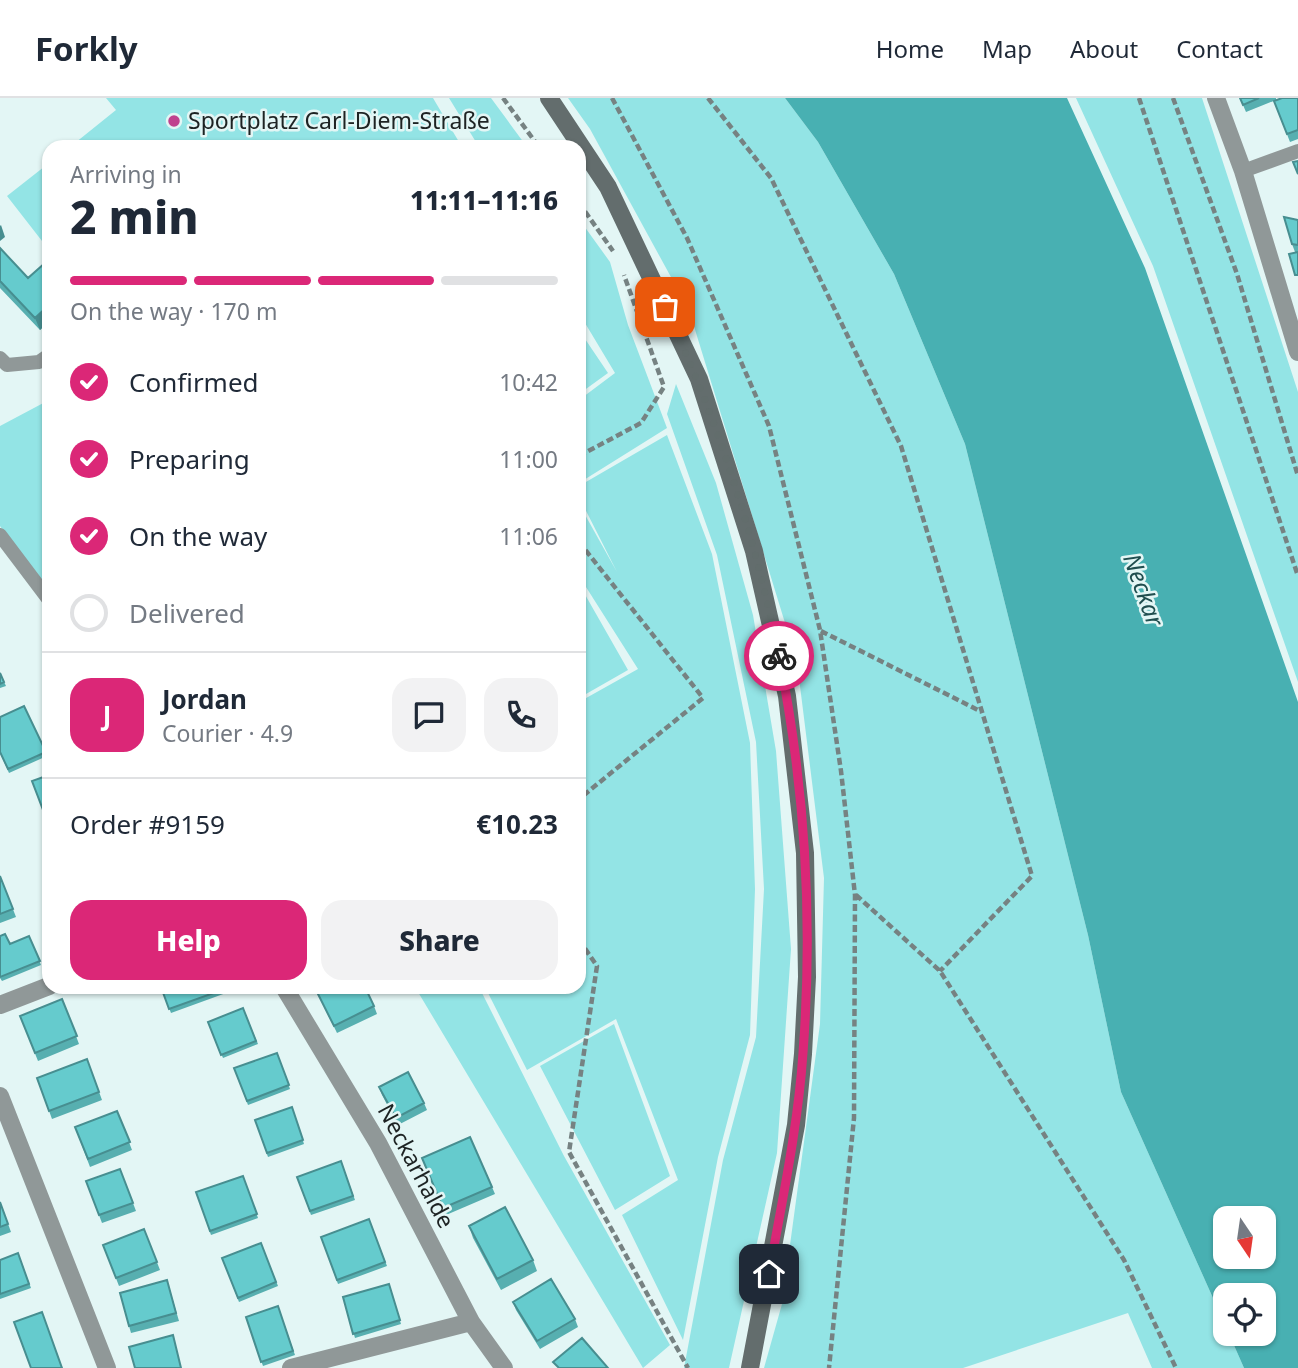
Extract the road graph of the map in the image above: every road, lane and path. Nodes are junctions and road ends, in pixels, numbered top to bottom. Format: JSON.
{"nodes":[{"id":1,"x":503,"y":98,"type":"edge"},
{"id":2,"x":549,"y":98,"type":"edge"},
{"id":3,"x":708,"y":98,"type":"edge"},
{"id":4,"x":1139,"y":98,"type":"edge"},
{"id":5,"x":1173,"y":98,"type":"edge"},
{"id":6,"x":1216,"y":98,"type":"edge"},
{"id":7,"x":534,"y":140,"type":"edge"},
{"id":8,"x":577,"y":140,"type":"edge"},
{"id":9,"x":1298,"y":151,"type":"edge"},
{"id":10,"x":586,"y":154,"type":"edge"},
{"id":11,"x":1243,"y":171,"type":"junction"},
{"id":12,"x":586,"y":214,"type":"edge"},
{"id":13,"x":617,"y":256,"type":"dead end"},
{"id":14,"x":622,"y":269,"type":"dead end"},
{"id":15,"x":1298,"y":352,"type":"edge"},
{"id":16,"x":0,"y":358,"type":"edge"},
{"id":17,"x":42,"y":360,"type":"edge"},
{"id":18,"x":586,"y":452,"type":"edge"},
{"id":19,"x":1298,"y":475,"type":"edge"},
{"id":20,"x":0,"y":535,"type":"edge"},
{"id":21,"x":586,"y":551,"type":"edge"},
{"id":22,"x":1298,"y":576,"type":"edge"},
{"id":23,"x":42,"y":591,"type":"edge"},
{"id":24,"x":820,"y":630,"type":"dead end"},
{"id":25,"x":983,"y":713,"type":"junction"},
{"id":26,"x":586,"y":793,"type":"edge"},
{"id":27,"x":855,"y":895,"type":"dead end"},
{"id":28,"x":586,"y":950,"type":"edge"},
{"id":29,"x":940,"y":971,"type":"junction"},
{"id":30,"x":42,"y":989,"type":"edge"},
{"id":31,"x":288,"y":994,"type":"edge"},
{"id":32,"x":0,"y":1005,"type":"edge"},
{"id":33,"x":0,"y":1096,"type":"edge"},
{"id":34,"x":471,"y":1322,"type":"junction"},
{"id":35,"x":107,"y":1368,"type":"edge"},
{"id":36,"x":291,"y":1368,"type":"edge"},
{"id":37,"x":504,"y":1368,"type":"edge"},
{"id":38,"x":688,"y":1368,"type":"edge"},
{"id":39,"x":750,"y":1368,"type":"edge"},
{"id":40,"x":1177,"y":1368,"type":"edge"}],
"edges":[{"from":1,"to":7,"type":"path"},
{"from":2,"to":8,"type":"main road"},
{"from":3,"to":25,"type":"path"},
{"from":4,"to":22,"type":"path"},
{"from":5,"to":19,"type":"path"},
{"from":6,"to":11,"type":"street"},
{"from":9,"to":11,"type":"lane"},
{"from":10,"to":39,"type":"main road"},
{"from":11,"to":15,"type":"street"},
{"from":12,"to":13,"type":"path"},
{"from":14,"to":18,"type":"path"},
{"from":16,"to":17,"type":"lane"},
{"from":20,"to":23,"type":"lane"},
{"from":21,"to":26,"type":"path"},
{"from":24,"to":25,"type":"path"},
{"from":25,"to":29,"type":"path"},
{"from":27,"to":29,"type":"path"},
{"from":28,"to":38,"type":"path"},
{"from":29,"to":40,"type":"path"},
{"from":30,"to":32,"type":"street"},
{"from":31,"to":34,"type":"street","name":"Neckarhalde"},
{"from":33,"to":35,"type":"street"},
{"from":34,"to":36,"type":"street"},
{"from":34,"to":37,"type":"street","name":"Neckarhalde"}]}
